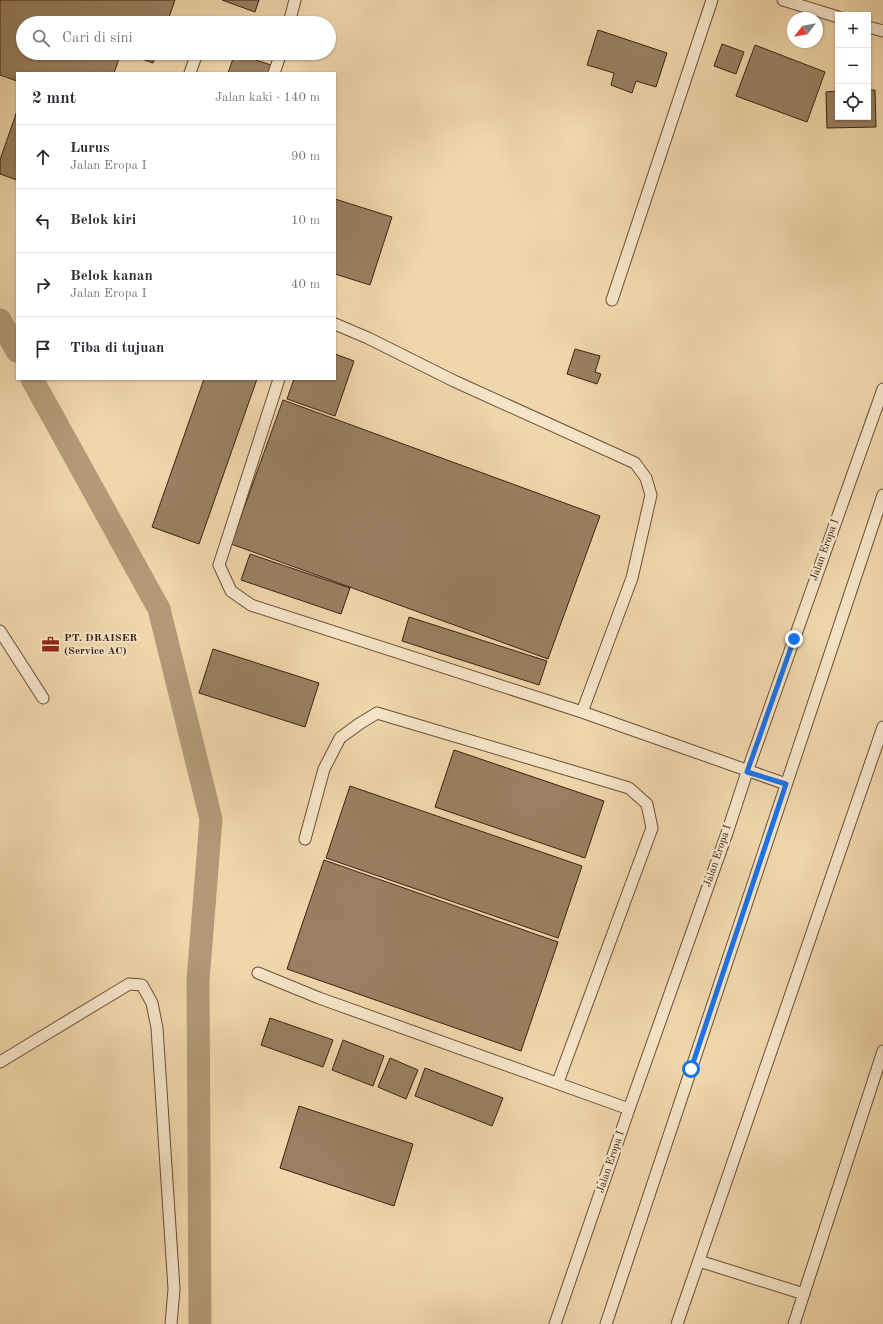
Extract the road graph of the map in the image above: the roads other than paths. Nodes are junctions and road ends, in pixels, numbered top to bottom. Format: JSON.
{"nodes":[{"id":1,"x":295,"y":0,"type":"edge"},
{"id":2,"x":712,"y":0,"type":"edge"},
{"id":3,"x":783,"y":0,"type":"edge"},
{"id":4,"x":291,"y":16,"type":"edge"},
{"id":5,"x":835,"y":16,"type":"edge"},
{"id":6,"x":871,"y":27,"type":"edge"},
{"id":7,"x":883,"y":31,"type":"edge"},
{"id":8,"x":195,"y":60,"type":"edge"},
{"id":9,"x":279,"y":60,"type":"edge"},
{"id":10,"x":190,"y":72,"type":"edge"},
{"id":11,"x":274,"y":72,"type":"edge"},
{"id":12,"x":612,"y":300,"type":"dead end"},
{"id":13,"x":336,"y":324,"type":"edge"},
{"id":14,"x":279,"y":380,"type":"edge"},
{"id":15,"x":883,"y":389,"type":"edge"},
{"id":16,"x":883,"y":495,"type":"edge"},
{"id":17,"x":0,"y":631,"type":"edge"},
{"id":18,"x":42,"y":698,"type":"dead end"},
{"id":19,"x":582,"y":712,"type":"junction"},
{"id":20,"x":883,"y":727,"type":"edge"},
{"id":21,"x":747,"y":772,"type":"junction"},
{"id":22,"x":786,"y":784,"type":"junction"},
{"id":23,"x":305,"y":839,"type":"dead end"},
{"id":24,"x":258,"y":973,"type":"dead end"},
{"id":25,"x":883,"y":1051,"type":"edge"},
{"id":26,"x":0,"y":1062,"type":"edge"},
{"id":27,"x":558,"y":1082,"type":"junction"},
{"id":28,"x":629,"y":1109,"type":"junction"},
{"id":29,"x":699,"y":1261,"type":"junction"},
{"id":30,"x":804,"y":1294,"type":"junction"},
{"id":31,"x":172,"y":1324,"type":"edge"},
{"id":32,"x":556,"y":1324,"type":"edge"},
{"id":33,"x":606,"y":1324,"type":"edge"},
{"id":34,"x":677,"y":1324,"type":"edge"},
{"id":35,"x":794,"y":1324,"type":"edge"}],
"edges":[{"from":1,"to":4,"type":"lane"},
{"from":2,"to":12,"type":"lane"},
{"from":3,"to":5,"type":"lane"},
{"from":6,"to":7,"type":"lane"},
{"from":8,"to":10,"type":"lane"},
{"from":9,"to":11,"type":"lane"},
{"from":13,"to":19,"type":"lane"},
{"from":14,"to":19,"type":"lane"},
{"from":15,"to":21,"type":"lane","name":"Jalan Eropa I"},
{"from":16,"to":22,"type":"lane"},
{"from":17,"to":18,"type":"lane"},
{"from":19,"to":21,"type":"lane"},
{"from":20,"to":29,"type":"lane"},
{"from":21,"to":22,"type":"lane"},
{"from":21,"to":28,"type":"lane","name":"Jalan Eropa I"},
{"from":22,"to":33,"type":"lane"},
{"from":23,"to":27,"type":"lane"},
{"from":24,"to":27,"type":"lane"},
{"from":25,"to":30,"type":"lane"},
{"from":26,"to":31,"type":"lane"},
{"from":27,"to":28,"type":"lane"},
{"from":28,"to":32,"type":"lane","name":"Jalan Eropa I"},
{"from":29,"to":30,"type":"lane"},
{"from":29,"to":34,"type":"lane"},
{"from":30,"to":35,"type":"lane"}]}
